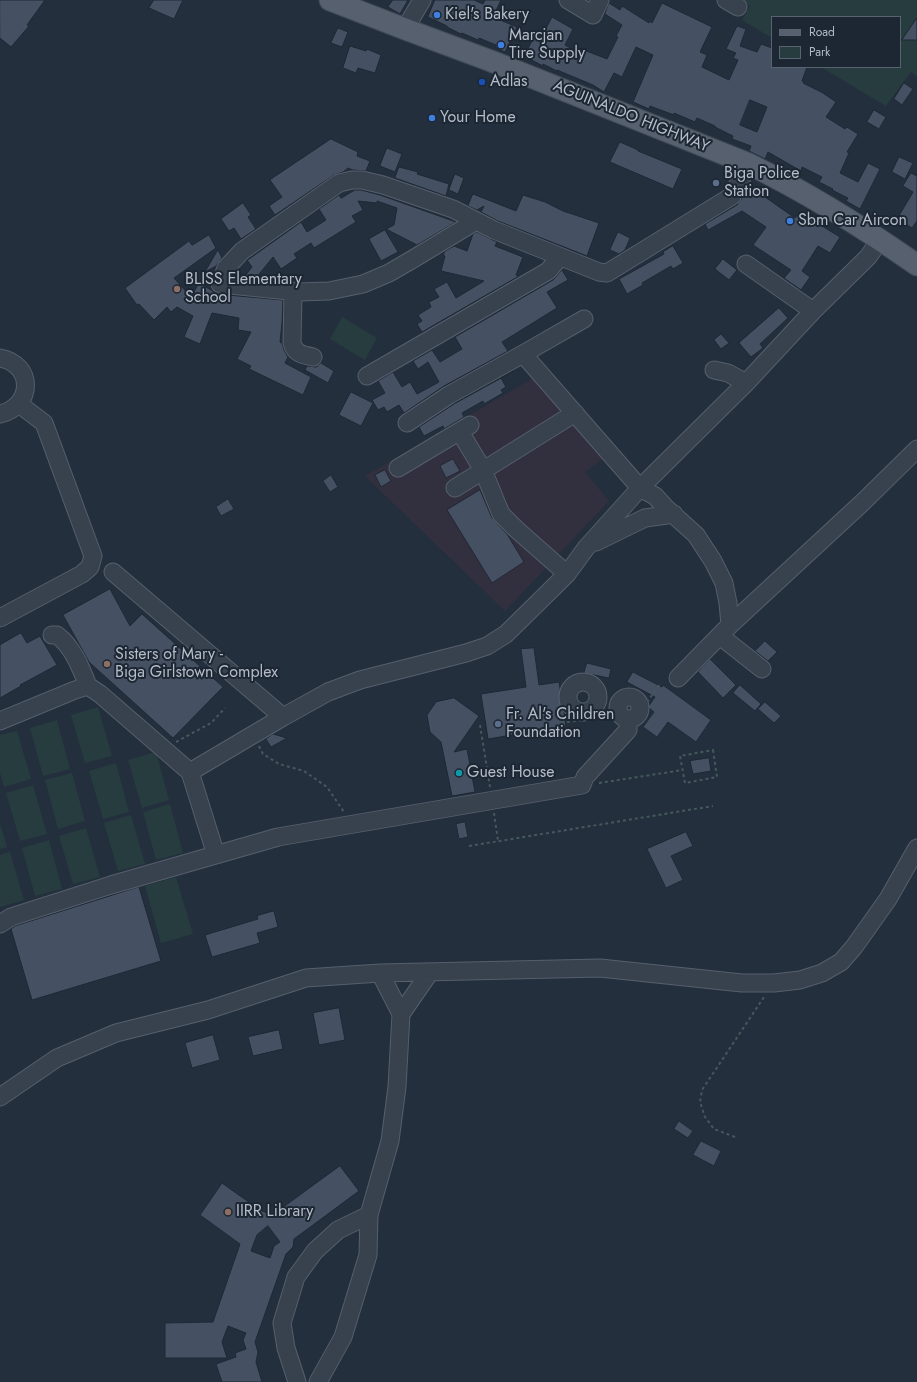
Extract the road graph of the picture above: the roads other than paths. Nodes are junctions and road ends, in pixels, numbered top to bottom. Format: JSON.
{"nodes":[{"id":1,"x":330,"y":0,"type":"edge"},
{"id":2,"x":422,"y":0,"type":"edge"},
{"id":3,"x":568,"y":0,"type":"edge"},
{"id":4,"x":600,"y":0,"type":"edge"},
{"id":5,"x":405,"y":30,"type":"junction"},
{"id":6,"x":749,"y":164,"type":"junction"},
{"id":7,"x":476,"y":221,"type":"junction"},
{"id":8,"x":880,"y":240,"type":"junction"},
{"id":9,"x":560,"y":258,"type":"junction"},
{"id":10,"x":746,"y":264,"type":"dead end"},
{"id":11,"x":917,"y":265,"type":"edge"},
{"id":12,"x":293,"y":292,"type":"junction"},
{"id":13,"x":813,"y":311,"type":"junction"},
{"id":14,"x":584,"y":319,"type":"dead end"},
{"id":15,"x":523,"y":354,"type":"junction"},
{"id":16,"x":313,"y":357,"type":"dead end"},
{"id":17,"x":0,"y":358,"type":"edge"},
{"id":18,"x":714,"y":370,"type":"dead end"},
{"id":19,"x":367,"y":376,"type":"dead end"},
{"id":20,"x":746,"y":383,"type":"junction"},
{"id":21,"x":19,"y":404,"type":"junction"},
{"id":22,"x":575,"y":413,"type":"junction"},
{"id":23,"x":0,"y":414,"type":"edge"},
{"id":24,"x":407,"y":423,"type":"dead end"},
{"id":25,"x":917,"y":449,"type":"edge"},
{"id":26,"x":398,"y":468,"type":"dead end"},
{"id":27,"x":483,"y":470,"type":"junction"},
{"id":28,"x":455,"y":488,"type":"dead end"},
{"id":29,"x":640,"y":488,"type":"junction"},
{"id":30,"x":674,"y":514,"type":"junction"},
{"id":31,"x":586,"y":548,"type":"junction"},
{"id":32,"x":113,"y":572,"type":"dead end"},
{"id":33,"x":567,"y":574,"type":"junction"},
{"id":34,"x":0,"y":618,"type":"edge"},
{"id":35,"x":725,"y":631,"type":"junction"},
{"id":36,"x":52,"y":635,"type":"dead end"},
{"id":37,"x":762,"y":669,"type":"dead end"},
{"id":38,"x":678,"y":678,"type":"dead end"},
{"id":39,"x":591,"y":684,"type":"junction"},
{"id":40,"x":88,"y":686,"type":"junction"},
{"id":41,"x":623,"y":701,"type":"junction"},
{"id":42,"x":592,"y":707,"type":"junction"},
{"id":43,"x":283,"y":717,"type":"junction"},
{"id":44,"x":0,"y":721,"type":"edge"},
{"id":45,"x":190,"y":772,"type":"junction"},
{"id":46,"x":917,"y":848,"type":"edge"},
{"id":47,"x":216,"y":855,"type":"junction"},
{"id":48,"x":0,"y":924,"type":"edge"},
{"id":49,"x":430,"y":972,"type":"junction"},
{"id":50,"x":380,"y":973,"type":"junction"},
{"id":51,"x":401,"y":1014,"type":"junction"},
{"id":52,"x":0,"y":1097,"type":"edge"},
{"id":53,"x":369,"y":1215,"type":"junction"},
{"id":54,"x":297,"y":1382,"type":"edge"},
{"id":55,"x":318,"y":1382,"type":"edge"}],
"edges":[{"from":1,"to":5,"type":"main road","name":"AGUINALDO HIGHWAY"},
{"from":2,"to":5,"type":"street"},
{"from":3,"to":4,"type":"street"},
{"from":5,"to":6,"type":"main road","name":"AGUINALDO HIGHWAY"},
{"from":6,"to":8,"type":"main road","name":"AGUINALDO HIGHWAY"},
{"from":6,"to":9,"type":"street"},
{"from":7,"to":9,"type":"street"},
{"from":7,"to":12,"type":"street"},
{"from":7,"to":12,"type":"street"},
{"from":8,"to":11,"type":"main road","name":"AGUINALDO HIGHWAY"},
{"from":8,"to":13,"type":"street"},
{"from":9,"to":19,"type":"street"},
{"from":10,"to":13,"type":"street"},
{"from":12,"to":16,"type":"street"},
{"from":13,"to":20,"type":"street"},
{"from":14,"to":15,"type":"street"},
{"from":15,"to":22,"type":"street"},
{"from":15,"to":24,"type":"street"},
{"from":17,"to":21,"type":"street"},
{"from":18,"to":20,"type":"street"},
{"from":20,"to":29,"type":"street"},
{"from":21,"to":23,"type":"street"},
{"from":21,"to":34,"type":"street"},
{"from":22,"to":27,"type":"street"},
{"from":22,"to":29,"type":"street"},
{"from":25,"to":35,"type":"street"},
{"from":26,"to":27,"type":"street"},
{"from":27,"to":28,"type":"street"},
{"from":27,"to":33,"type":"street"},
{"from":29,"to":30,"type":"street"},
{"from":29,"to":31,"type":"street"},
{"from":30,"to":31,"type":"street"},
{"from":30,"to":35,"type":"street"},
{"from":31,"to":33,"type":"street"},
{"from":32,"to":43,"type":"street"},
{"from":33,"to":43,"type":"street"},
{"from":35,"to":37,"type":"street"},
{"from":35,"to":38,"type":"street"},
{"from":36,"to":40,"type":"street"},
{"from":39,"to":41,"type":"street"},
{"from":39,"to":42,"type":"street"},
{"from":39,"to":42,"type":"street"},
{"from":40,"to":44,"type":"street"},
{"from":40,"to":45,"type":"street"},
{"from":41,"to":42,"type":"street"},
{"from":41,"to":47,"type":"street"},
{"from":43,"to":45,"type":"street"},
{"from":45,"to":47,"type":"street"},
{"from":46,"to":49,"type":"street"},
{"from":47,"to":48,"type":"street"},
{"from":49,"to":50,"type":"street"},
{"from":49,"to":51,"type":"street"},
{"from":50,"to":51,"type":"street"},
{"from":50,"to":52,"type":"street"},
{"from":51,"to":53,"type":"street"},
{"from":53,"to":54,"type":"street"},
{"from":53,"to":55,"type":"street"}]}
